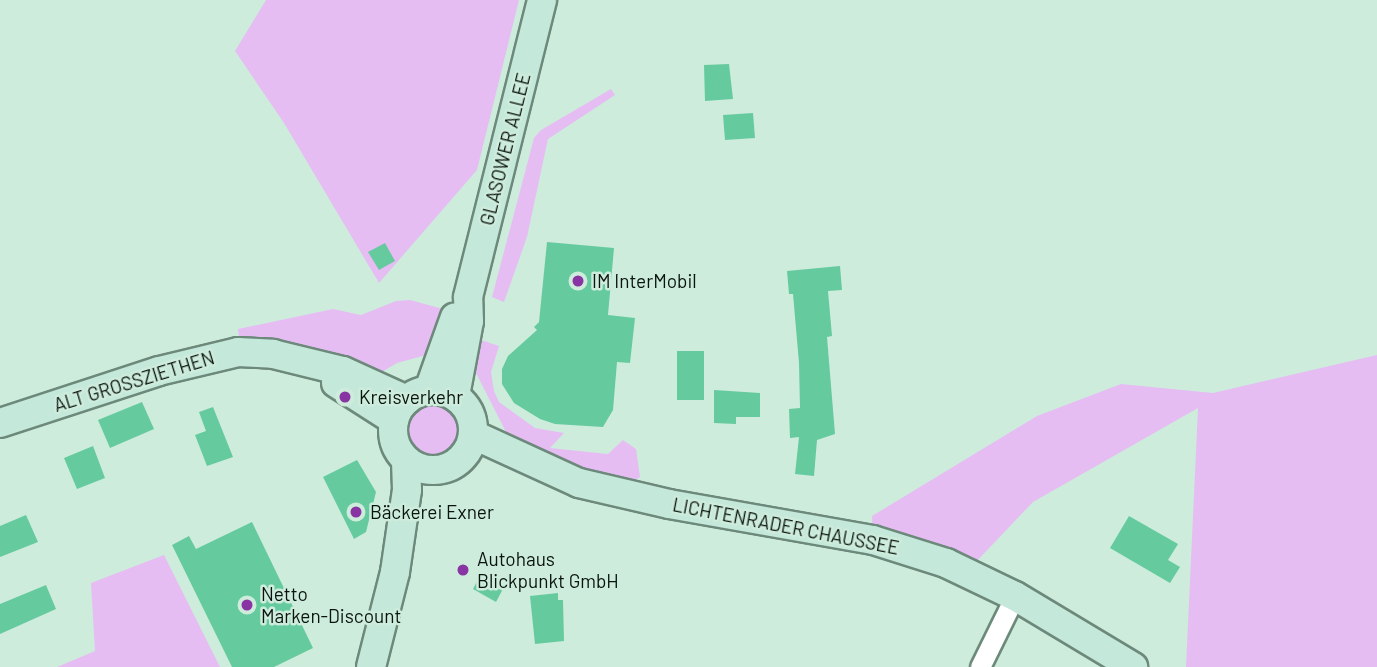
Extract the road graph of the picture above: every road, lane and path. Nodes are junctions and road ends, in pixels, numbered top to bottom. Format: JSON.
{"nodes":[{"id":1,"x":542,"y":0,"type":"edge"},
{"id":2,"x":421,"y":402,"type":"junction"},
{"id":3,"x":0,"y":423,"type":"edge"},
{"id":4,"x":468,"y":447,"type":"junction"},
{"id":5,"x":406,"y":460,"type":"junction"},
{"id":6,"x":434,"y":471,"type":"junction"},
{"id":7,"x":395,"y":572,"type":"junction"},
{"id":8,"x":1016,"y":596,"type":"junction"},
{"id":9,"x":372,"y":667,"type":"edge"},
{"id":10,"x":980,"y":667,"type":"edge"},
{"id":11,"x":1133,"y":667,"type":"edge"}],
"edges":[{"from":1,"to":2,"type":"street","name":"GLASOWER ALLEE"},
{"from":2,"to":3,"type":"street","name":"ALT GROSSZIETHEN"},
{"from":2,"to":4,"type":"street"},
{"from":2,"to":5,"type":"street"},
{"from":4,"to":6,"type":"street"},
{"from":4,"to":8,"type":"street","name":"LICHTENRADER CHAUSSEE"},
{"from":5,"to":6,"type":"street"},
{"from":5,"to":7,"type":"street"},
{"from":6,"to":7,"type":"street"},
{"from":7,"to":9,"type":"street"},
{"from":8,"to":10,"type":"street"},
{"from":8,"to":11,"type":"street","name":"LICHTENRADER CHAUSSEE"}]}
